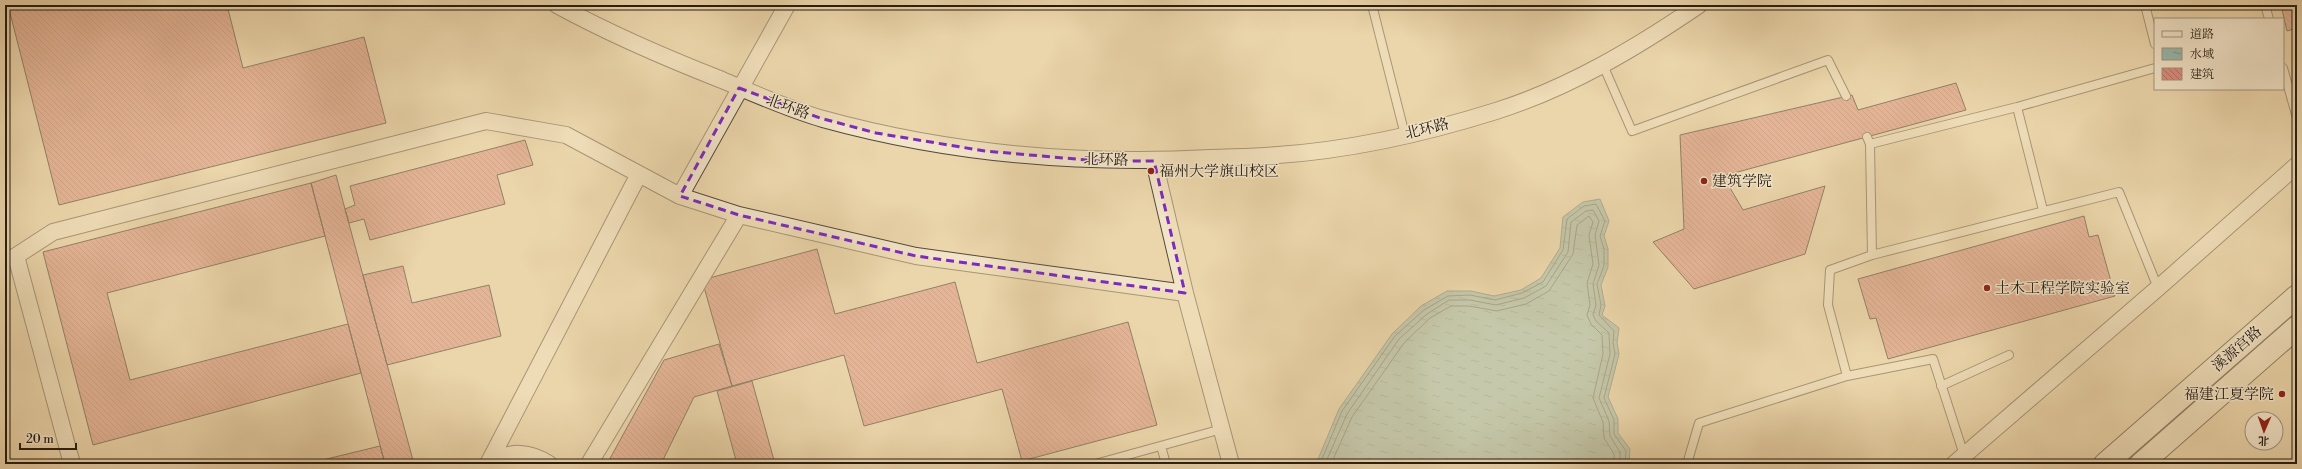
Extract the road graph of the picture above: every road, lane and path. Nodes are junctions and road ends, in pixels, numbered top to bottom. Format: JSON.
{"nodes":[{"id":1,"x":557,"y":5,"type":"edge"},
{"id":2,"x":787,"y":5,"type":"edge"},
{"id":3,"x":1372,"y":5,"type":"edge"},
{"id":4,"x":1699,"y":5,"type":"edge"},
{"id":5,"x":2145,"y":5,"type":"edge"},
{"id":6,"x":2265,"y":5,"type":"edge"},
{"id":7,"x":2269,"y":18,"type":"edge"},
{"id":8,"x":2154,"y":40,"type":"edge"},
{"id":9,"x":1603,"y":65,"type":"junction"},
{"id":10,"x":2154,"y":68,"type":"edge"},
{"id":11,"x":2284,"y":72,"type":"edge"},
{"id":12,"x":739,"y":88,"type":"junction"},
{"id":13,"x":1846,"y":96,"type":"dead end"},
{"id":14,"x":2017,"y":107,"type":"junction"},
{"id":15,"x":2297,"y":118,"type":"edge"},
{"id":16,"x":1405,"y":135,"type":"junction"},
{"id":17,"x":1154,"y":161,"type":"junction"},
{"id":18,"x":2297,"y":165,"type":"edge"},
{"id":19,"x":639,"y":174,"type":"junction"},
{"id":20,"x":680,"y":196,"type":"junction"},
{"id":21,"x":2042,"y":210,"type":"junction"},
{"id":22,"x":739,"y":215,"type":"junction"},
{"id":23,"x":1872,"y":255,"type":"junction"},
{"id":24,"x":11,"y":257,"type":"edge"},
{"id":25,"x":2158,"y":288,"type":"junction"},
{"id":26,"x":1185,"y":293,"type":"junction"},
{"id":27,"x":2297,"y":296,"type":"edge"},
{"id":28,"x":2297,"y":327,"type":"edge"},
{"id":29,"x":2009,"y":355,"type":"dead end"},
{"id":30,"x":1847,"y":376,"type":"junction"},
{"id":31,"x":1942,"y":386,"type":"junction"},
{"id":32,"x":1222,"y":429,"type":"junction"},
{"id":33,"x":1161,"y":446,"type":"junction"},
{"id":34,"x":1959,"y":459,"type":"edge"},
{"id":35,"x":72,"y":464,"type":"edge"},
{"id":36,"x":488,"y":464,"type":"edge"},
{"id":37,"x":492,"y":464,"type":"edge"},
{"id":38,"x":549,"y":464,"type":"edge"},
{"id":39,"x":589,"y":464,"type":"edge"},
{"id":40,"x":1095,"y":464,"type":"edge"},
{"id":41,"x":1166,"y":464,"type":"edge"},
{"id":42,"x":1231,"y":464,"type":"edge"},
{"id":43,"x":1687,"y":464,"type":"edge"},
{"id":44,"x":2105,"y":464,"type":"edge"},
{"id":45,"x":2141,"y":464,"type":"edge"}],
"edges":[{"from":1,"to":12,"type":"street","name":"北环路"},
{"from":2,"to":12,"type":"street"},
{"from":3,"to":16,"type":"lane"},
{"from":4,"to":9,"type":"street","name":"北环路"},
{"from":5,"to":8,"type":"lane"},
{"from":6,"to":7,"type":"lane"},
{"from":9,"to":13,"type":"lane"},
{"from":9,"to":16,"type":"street","name":"北环路"},
{"from":10,"to":14,"type":"lane"},
{"from":11,"to":15,"type":"lane"},
{"from":12,"to":17,"type":"street","name":"北环路"},
{"from":12,"to":20,"type":"street"},
{"from":14,"to":21,"type":"lane"},
{"from":14,"to":23,"type":"lane"},
{"from":16,"to":17,"type":"street","name":"北环路"},
{"from":17,"to":26,"type":"street"},
{"from":18,"to":25,"type":"street"},
{"from":19,"to":20,"type":"street"},
{"from":19,"to":24,"type":"street"},
{"from":19,"to":36,"type":"street"},
{"from":20,"to":22,"type":"street"},
{"from":21,"to":23,"type":"lane"},
{"from":21,"to":25,"type":"lane"},
{"from":22,"to":26,"type":"street"},
{"from":22,"to":39,"type":"street"},
{"from":23,"to":30,"type":"lane"},
{"from":24,"to":35,"type":"street"},
{"from":25,"to":34,"type":"street"},
{"from":26,"to":32,"type":"street"},
{"from":27,"to":44,"type":"main road","name":"溪源宫路"},
{"from":28,"to":45,"type":"main road","name":"溪源宫路"},
{"from":29,"to":31,"type":"lane"},
{"from":30,"to":31,"type":"lane"},
{"from":30,"to":43,"type":"lane"},
{"from":31,"to":34,"type":"lane"},
{"from":32,"to":33,"type":"lane"},
{"from":32,"to":42,"type":"street"},
{"from":33,"to":40,"type":"lane"},
{"from":33,"to":41,"type":"lane"},
{"from":37,"to":38,"type":"street"}]}
